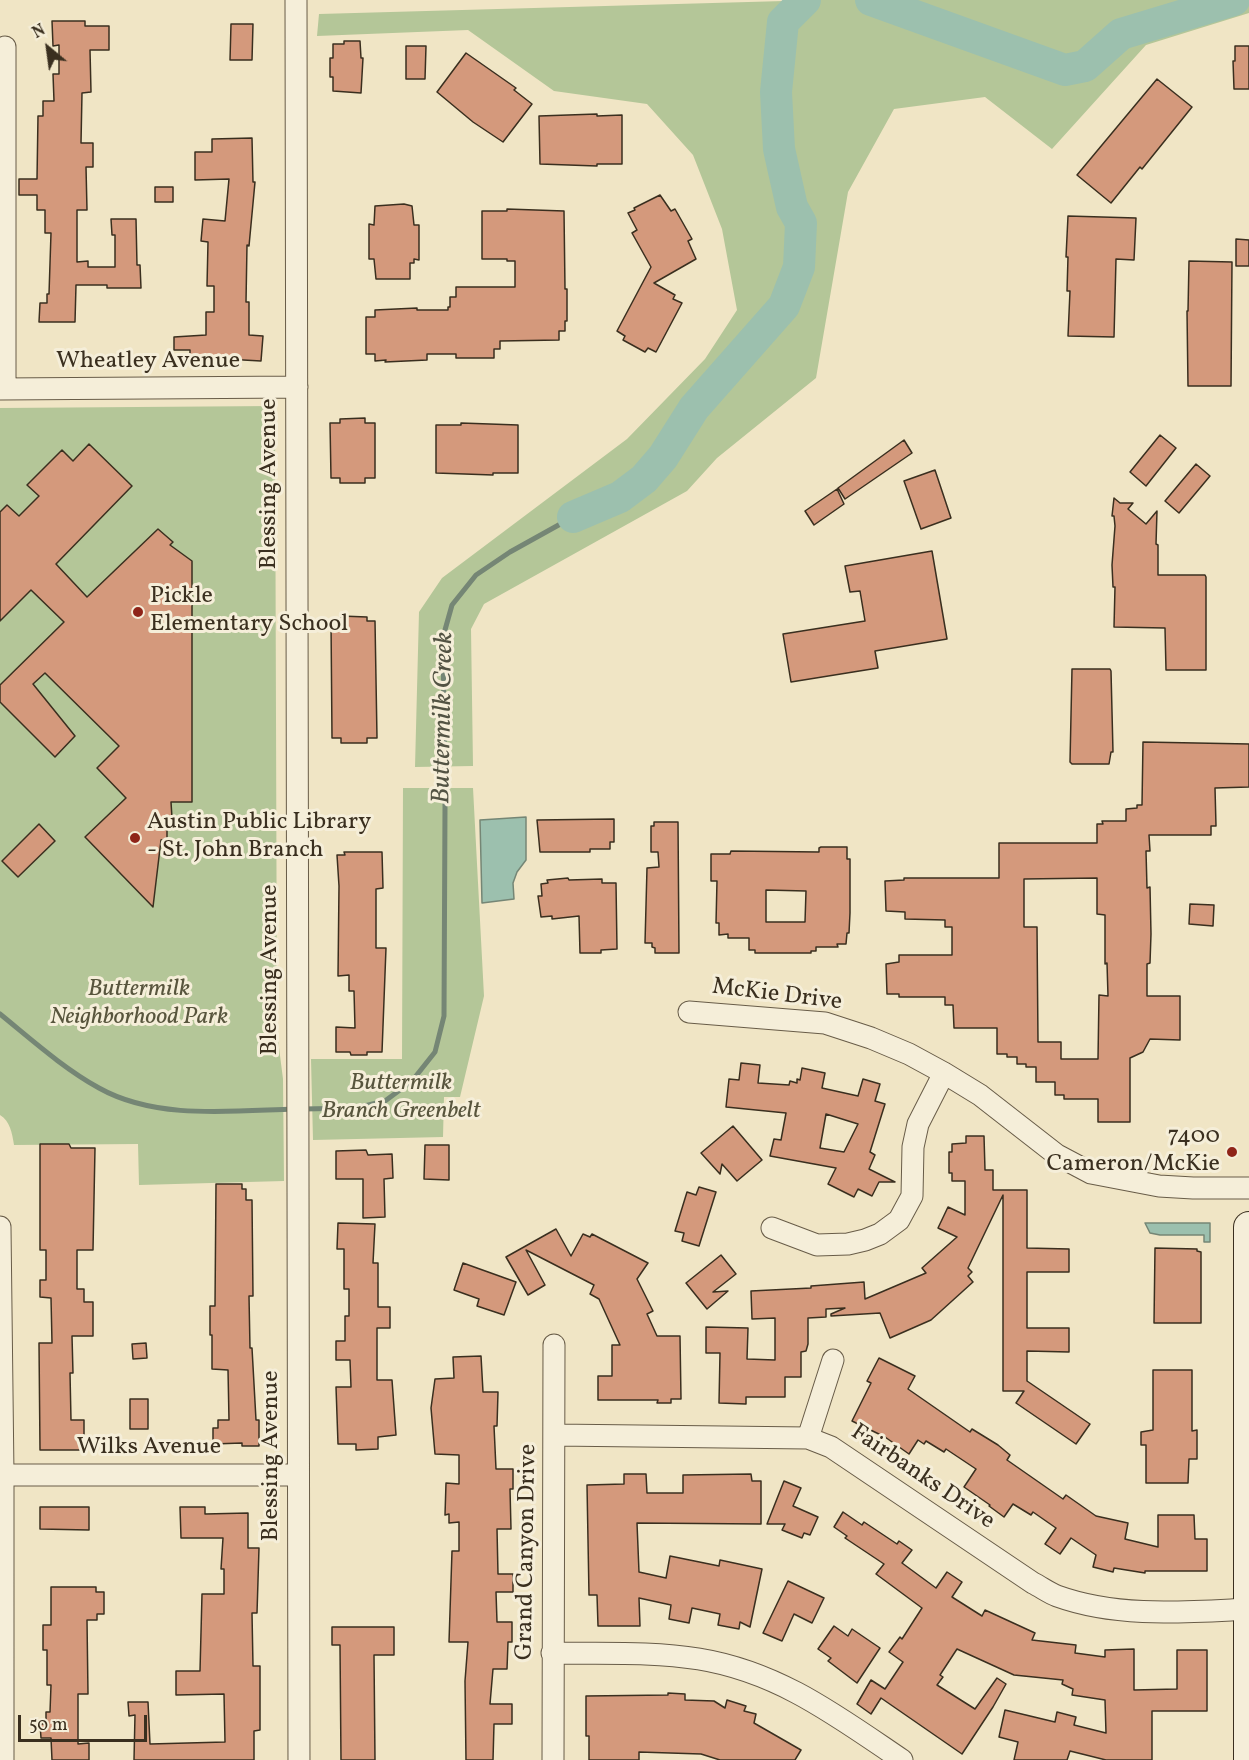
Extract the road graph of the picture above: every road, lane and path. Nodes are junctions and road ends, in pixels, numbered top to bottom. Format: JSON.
{"nodes":[{"id":1,"x":296,"y":0,"type":"edge"},
{"id":2,"x":4,"y":47,"type":"dead end"},
{"id":3,"x":297,"y":387,"type":"junction"},
{"id":4,"x":3,"y":389,"type":"edge"},
{"id":5,"x":689,"y":1012,"type":"dead end"},
{"id":6,"x":944,"y":1073,"type":"junction"},
{"id":7,"x":1249,"y":1188,"type":"edge"},
{"id":8,"x":0,"y":1227,"type":"edge"},
{"id":9,"x":1249,"y":1227,"type":"edge"},
{"id":10,"x":772,"y":1228,"type":"dead end"},
{"id":11,"x":554,"y":1345,"type":"dead end"},
{"id":12,"x":833,"y":1360,"type":"dead end"},
{"id":13,"x":555,"y":1435,"type":"junction"},
{"id":14,"x":808,"y":1438,"type":"junction"},
{"id":15,"x":2,"y":1475,"type":"edge"},
{"id":16,"x":298,"y":1475,"type":"junction"},
{"id":17,"x":1249,"y":1609,"type":"edge"},
{"id":18,"x":552,"y":1653,"type":"junction"},
{"id":19,"x":3,"y":1760,"type":"edge"},
{"id":20,"x":299,"y":1760,"type":"edge"},
{"id":21,"x":553,"y":1760,"type":"edge"},
{"id":22,"x":902,"y":1760,"type":"edge"},
{"id":23,"x":1249,"y":1760,"type":"edge"}],
"edges":[{"from":1,"to":3,"type":"street","name":"Blessing Avenue"},
{"from":2,"to":4,"type":"street"},
{"from":3,"to":4,"type":"street","name":"Wheatley Avenue"},
{"from":3,"to":16,"type":"street","name":"Blessing Avenue"},
{"from":5,"to":6,"type":"street","name":"McKie Drive"},
{"from":6,"to":7,"type":"street","name":"McKie Drive"},
{"from":6,"to":10,"type":"street"},
{"from":8,"to":15,"type":"street"},
{"from":9,"to":17,"type":"main road"},
{"from":11,"to":13,"type":"street","name":"Grand Canyon Drive"},
{"from":12,"to":14,"type":"street"},
{"from":13,"to":14,"type":"street","name":"Fairbanks Drive"},
{"from":13,"to":18,"type":"street","name":"Grand Canyon Drive"},
{"from":14,"to":17,"type":"street","name":"Fairbanks Drive"},
{"from":15,"to":16,"type":"street","name":"Wilks Avenue"},
{"from":15,"to":19,"type":"street"},
{"from":16,"to":20,"type":"street","name":"Blessing Avenue"},
{"from":17,"to":23,"type":"main road"},
{"from":18,"to":21,"type":"street","name":"Grand Canyon Drive"},
{"from":18,"to":22,"type":"street"}]}
